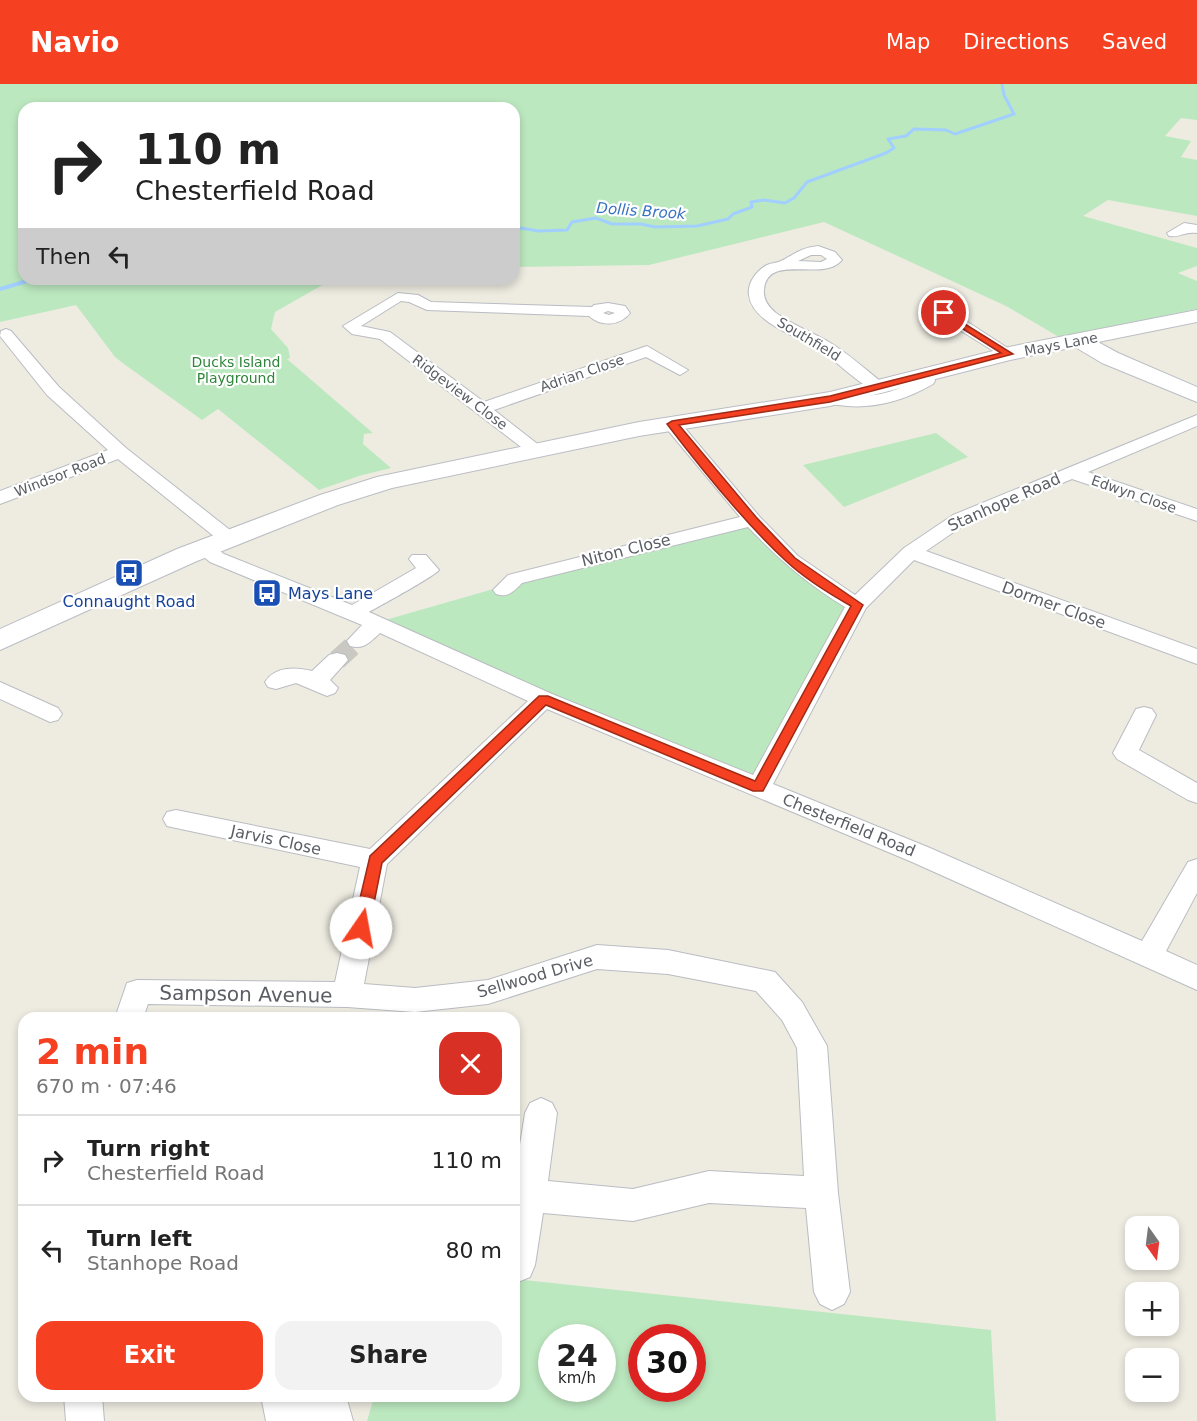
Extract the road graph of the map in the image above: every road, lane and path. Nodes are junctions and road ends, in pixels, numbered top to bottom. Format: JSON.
{"nodes":[{"id":1,"x":1195,"y":226,"type":"edge"},
{"id":2,"x":1174,"y":233,"type":"dead end"},
{"id":3,"x":787,"y":263,"type":"dead end"},
{"id":4,"x":427,"y":306,"type":"junction"},
{"id":5,"x":928,"y":306,"type":"dead end"},
{"id":6,"x":595,"y":312,"type":"dead end"},
{"id":7,"x":404,"y":313,"type":"dead end"},
{"id":8,"x":1197,"y":316,"type":"edge"},
{"id":9,"x":2,"y":332,"type":"edge"},
{"id":10,"x":1078,"y":340,"type":"junction"},
{"id":11,"x":666,"y":344,"type":"dead end"},
{"id":12,"x":647,"y":351,"type":"junction"},
{"id":13,"x":1009,"y":354,"type":"junction"},
{"id":14,"x":680,"y":370,"type":"dead end"},
{"id":15,"x":926,"y":374,"type":"junction"},
{"id":16,"x":878,"y":388,"type":"junction"},
{"id":17,"x":1197,"y":395,"type":"edge"},
{"id":18,"x":830,"y":399,"type":"junction"},
{"id":19,"x":482,"y":408,"type":"junction"},
{"id":20,"x":1197,"y":420,"type":"edge"},
{"id":21,"x":672,"y":424,"type":"junction"},
{"id":22,"x":535,"y":449,"type":"junction"},
{"id":23,"x":120,"y":452,"type":"junction"},
{"id":24,"x":1071,"y":472,"type":"junction"},
{"id":25,"x":0,"y":498,"type":"edge"},
{"id":26,"x":1197,"y":515,"type":"edge"},
{"id":27,"x":752,"y":520,"type":"junction"},
{"id":28,"x":215,"y":543,"type":"junction"},
{"id":29,"x":911,"y":552,"type":"junction"},
{"id":30,"x":419,"y":560,"type":"dead end"},
{"id":31,"x":503,"y":590,"type":"dead end"},
{"id":32,"x":857,"y":605,"type":"junction"},
{"id":33,"x":353,"y":613,"type":"junction"},
{"id":34,"x":378,"y":623,"type":"junction"},
{"id":35,"x":0,"y":640,"type":"edge"},
{"id":36,"x":358,"y":641,"type":"tunnel mouth"},
{"id":37,"x":1197,"y":657,"type":"edge"},
{"id":38,"x":337,"y":660,"type":"tunnel mouth"},
{"id":39,"x":276,"y":682,"type":"dead end"},
{"id":40,"x":0,"y":690,"type":"edge"},
{"id":41,"x":544,"y":699,"type":"junction"},
{"id":42,"x":50,"y":714,"type":"dead end"},
{"id":43,"x":1144,"y":715,"type":"dead end"},
{"id":44,"x":758,"y":788,"type":"junction"},
{"id":45,"x":1197,"y":794,"type":"edge"},
{"id":46,"x":176,"y":819,"type":"dead end"},
{"id":47,"x":375,"y":860,"type":"junction"},
{"id":48,"x":1197,"y":869,"type":"edge"},
{"id":49,"x":1149,"y":955,"type":"junction"},
{"id":50,"x":1197,"y":978,"type":"edge"},
{"id":51,"x":347,"y":995,"type":"junction"},
{"id":52,"x":131,"y":1012,"type":"edge"},
{"id":53,"x":542,"y":1113,"type":"dead end"},
{"id":54,"x":821,"y":1193,"type":"junction"},
{"id":55,"x":529,"y":1196,"type":"junction"},
{"id":56,"x":520,"y":1252,"type":"edge"},
{"id":57,"x":831,"y":1292,"type":"dead end"},
{"id":58,"x":83,"y":1402,"type":"edge"},
{"id":59,"x":281,"y":1402,"type":"edge"},
{"id":60,"x":85,"y":1421,"type":"edge"},
{"id":61,"x":285,"y":1421,"type":"edge"},
{"id":62,"x":294,"y":1421,"type":"edge"},
{"id":63,"x":334,"y":1421,"type":"edge"}],
"edges":[{"from":1,"to":2,"type":"street"},
{"from":3,"to":16,"type":"street","name":"Southfield"},
{"from":4,"to":6,"type":"street","name":"Ridgeview Close"},
{"from":4,"to":7,"type":"street","name":"Ridgeview Close"},
{"from":4,"to":19,"type":"street","name":"Ridgeview Close"},
{"from":5,"to":13,"type":"street"},
{"from":8,"to":10,"type":"street","name":"Mays Lane"},
{"from":9,"to":23,"type":"street"},
{"from":10,"to":13,"type":"street","name":"Mays Lane"},
{"from":10,"to":17,"type":"street"},
{"from":11,"to":12,"type":"street"},
{"from":12,"to":14,"type":"street","name":"Adrian Close"},
{"from":12,"to":19,"type":"street","name":"Adrian Close"},
{"from":13,"to":15,"type":"street","name":"Mays Lane"},
{"from":15,"to":16,"type":"street","name":"Mays Lane"},
{"from":15,"to":18,"type":"street","name":"Mays Lane"},
{"from":16,"to":18,"type":"street","name":"Mays Lane"},
{"from":18,"to":21,"type":"street","name":"Mays Lane"},
{"from":19,"to":22,"type":"street","name":"Ridgeview Close"},
{"from":20,"to":24,"type":"street","name":"Stanhope Road"},
{"from":21,"to":22,"type":"street","name":"Mays Lane"},
{"from":21,"to":27,"type":"street"},
{"from":22,"to":28,"type":"street","name":"Mays Lane"},
{"from":23,"to":25,"type":"street","name":"Windsor Road"},
{"from":23,"to":28,"type":"street"},
{"from":24,"to":26,"type":"street","name":"Edwyn Close"},
{"from":24,"to":29,"type":"street","name":"Stanhope Road"},
{"from":27,"to":31,"type":"street","name":"Niton Close"},
{"from":27,"to":32,"type":"street"},
{"from":28,"to":33,"type":"street","name":"Chesterfield Road"},
{"from":28,"to":35,"type":"street","name":"Mays Lane"},
{"from":29,"to":32,"type":"street","name":"Stanhope Road"},
{"from":29,"to":37,"type":"street","name":"Dormer Close"},
{"from":30,"to":33,"type":"street"},
{"from":32,"to":44,"type":"street","name":"Stanhope Road"},
{"from":33,"to":34,"type":"street","name":"Chesterfield Road"},
{"from":34,"to":36,"type":"street"},
{"from":34,"to":41,"type":"street","name":"Chesterfield Road"},
{"from":38,"to":39,"type":"street"},
{"from":40,"to":42,"type":"street"},
{"from":41,"to":44,"type":"street","name":"Chesterfield Road"},
{"from":41,"to":47,"type":"street"},
{"from":43,"to":45,"type":"street"},
{"from":44,"to":49,"type":"street","name":"Chesterfield Road"},
{"from":46,"to":47,"type":"street","name":"Jarvis Close"},
{"from":47,"to":51,"type":"street"},
{"from":48,"to":49,"type":"street"},
{"from":49,"to":50,"type":"street","name":"Chesterfield Road"},
{"from":51,"to":52,"type":"street","name":"Sampson Avenue"},
{"from":51,"to":54,"type":"street","name":"Sellwood Drive"},
{"from":53,"to":55,"type":"street"},
{"from":54,"to":55,"type":"street"},
{"from":54,"to":57,"type":"street","name":"Sellwood Drive"},
{"from":55,"to":56,"type":"street"},
{"from":58,"to":60,"type":"street"},
{"from":59,"to":61,"type":"street"},
{"from":62,"to":63,"type":"street"}]}
